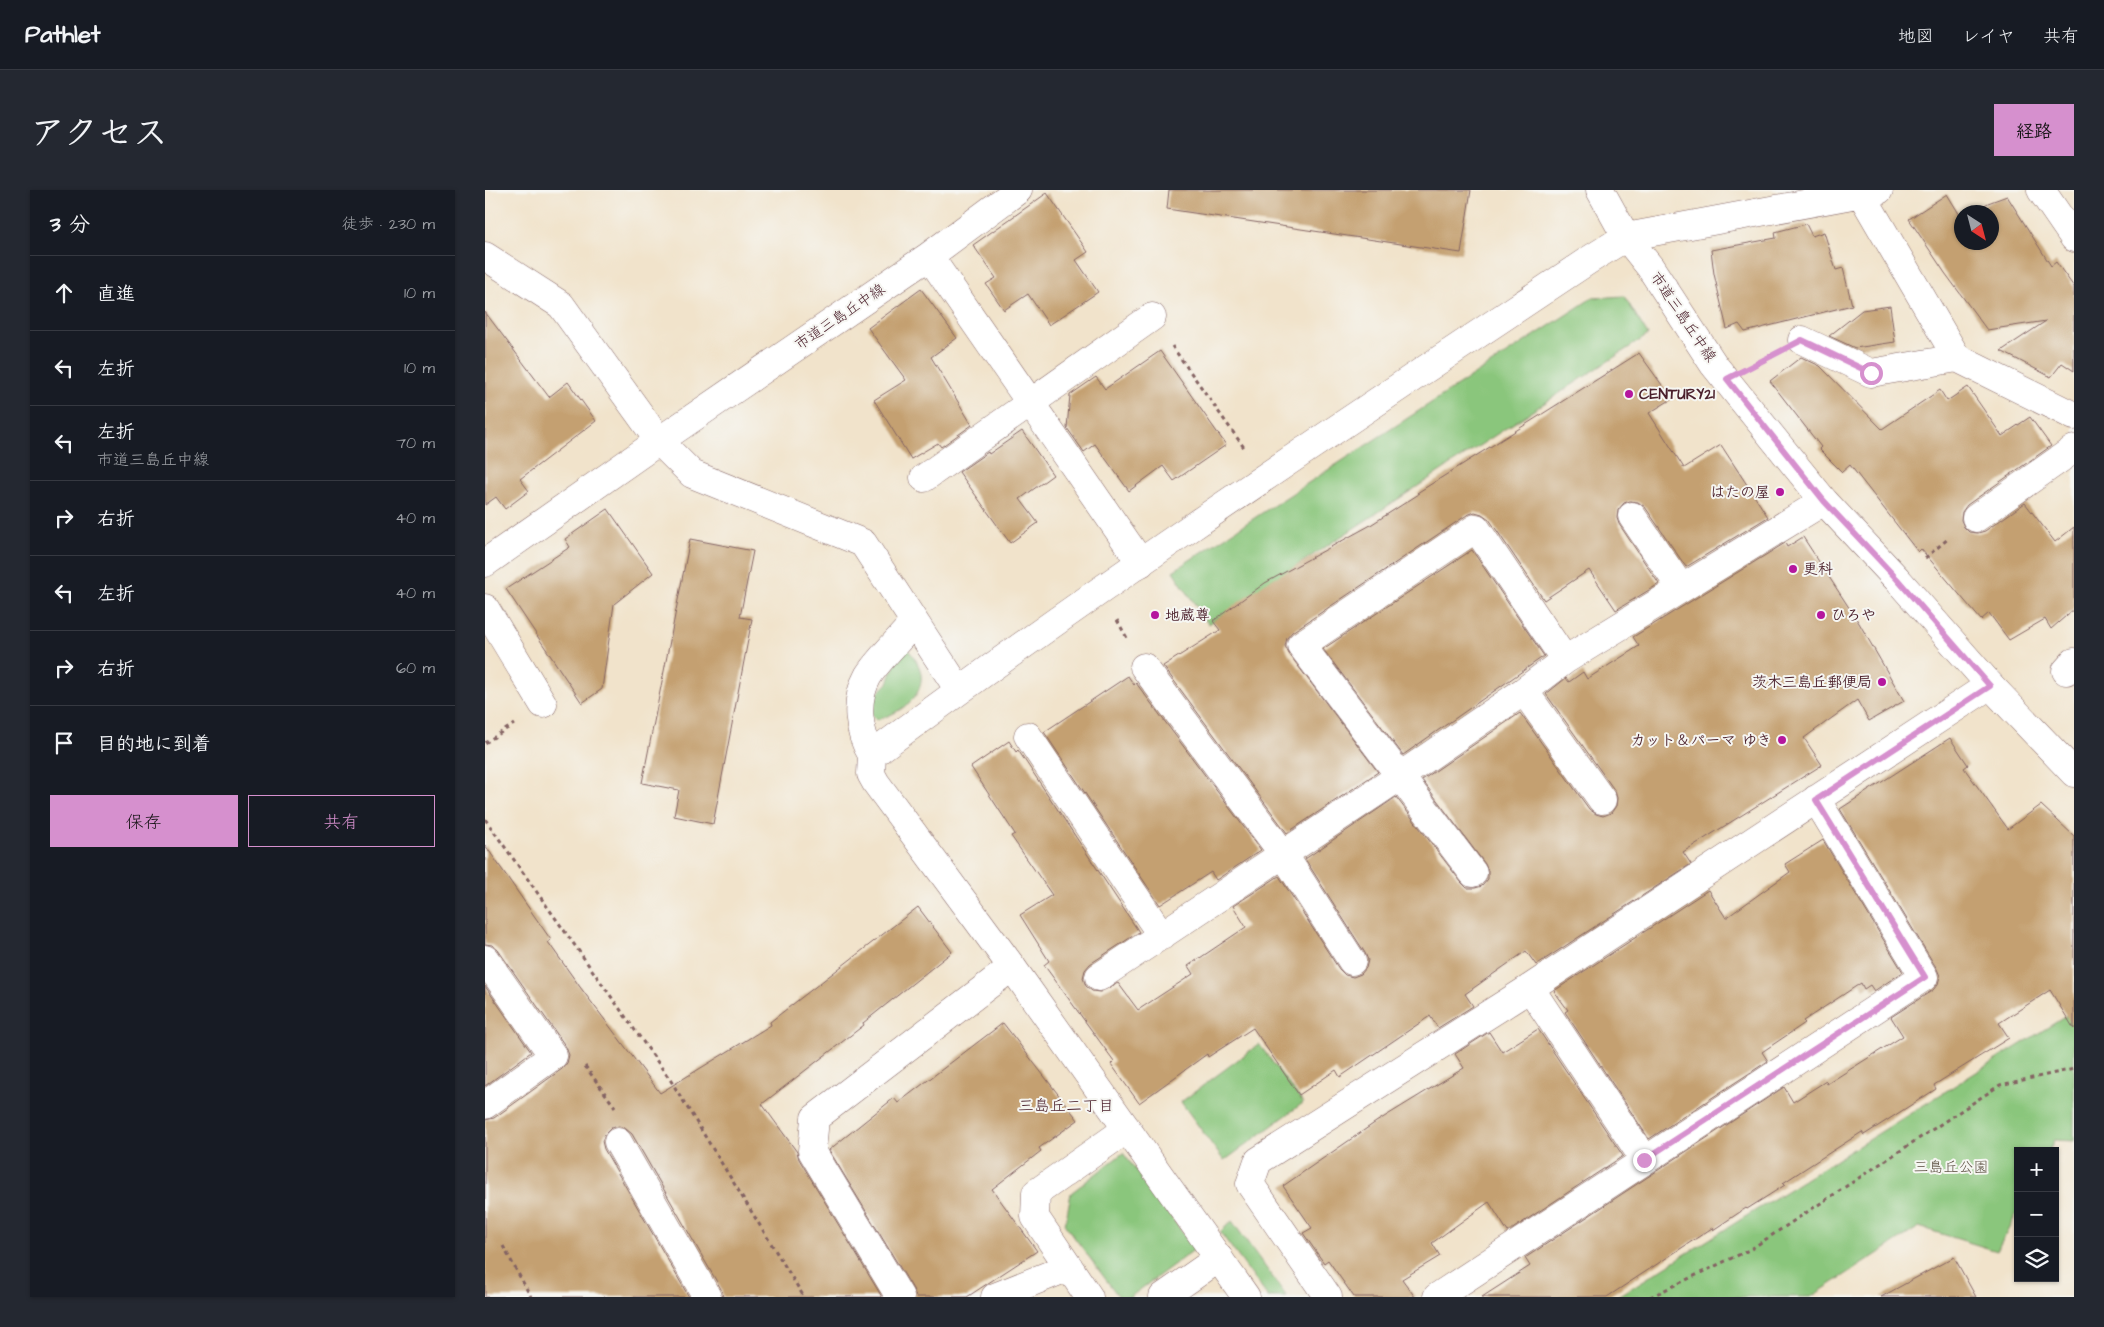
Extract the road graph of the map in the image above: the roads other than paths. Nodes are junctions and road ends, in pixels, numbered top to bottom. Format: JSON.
{"nodes":[{"id":1,"x":1018,"y":190,"type":"edge"},
{"id":2,"x":1600,"y":190,"type":"edge"},
{"id":3,"x":2041,"y":190,"type":"edge"},
{"id":4,"x":1868,"y":191,"type":"edge"},
{"id":5,"x":1626,"y":237,"type":"junction"},
{"id":6,"x":2074,"y":238,"type":"edge"},
{"id":7,"x":485,"y":256,"type":"edge"},
{"id":8,"x":929,"y":256,"type":"junction"},
{"id":9,"x":1152,"y":317,"type":"road end"},
{"id":10,"x":1802,"y":340,"type":"road end"},
{"id":11,"x":1957,"y":358,"type":"junction"},
{"id":12,"x":1031,"y":403,"type":"junction"},
{"id":13,"x":2074,"y":416,"type":"edge"},
{"id":14,"x":659,"y":441,"type":"junction"},
{"id":15,"x":2074,"y":448,"type":"edge"},
{"id":16,"x":924,"y":478,"type":"dead end"},
{"id":17,"x":1824,"y":501,"type":"junction"},
{"id":18,"x":1632,"y":516,"type":"dead end"},
{"id":19,"x":1976,"y":518,"type":"road end"},
{"id":20,"x":485,"y":563,"type":"edge"},
{"id":21,"x":1141,"y":564,"type":"junction"},
{"id":22,"x":1681,"y":588,"type":"junction"},
{"id":23,"x":485,"y":608,"type":"edge"},
{"id":24,"x":914,"y":622,"type":"junction"},
{"id":25,"x":1565,"y":660,"type":"junction"},
{"id":26,"x":1144,"y":667,"type":"road end"},
{"id":27,"x":1990,"y":686,"type":"junction"},
{"id":28,"x":959,"y":690,"type":"junction"},
{"id":29,"x":1525,"y":691,"type":"junction"},
{"id":30,"x":543,"y":704,"type":"dead end"},
{"id":31,"x":1027,"y":736,"type":"dead end"},
{"id":32,"x":872,"y":755,"type":"junction"},
{"id":33,"x":2074,"y":774,"type":"edge"},
{"id":34,"x":1399,"y":777,"type":"junction"},
{"id":35,"x":1602,"y":800,"type":"dead end"},
{"id":36,"x":1816,"y":800,"type":"junction"},
{"id":37,"x":1284,"y":855,"type":"junction"},
{"id":38,"x":1473,"y":873,"type":"dead end"},
{"id":39,"x":1162,"y":936,"type":"junction"},
{"id":40,"x":485,"y":960,"type":"edge"},
{"id":41,"x":1352,"y":961,"type":"dead end"},
{"id":42,"x":1012,"y":967,"type":"junction"},
{"id":43,"x":1099,"y":977,"type":"dead end"},
{"id":44,"x":1530,"y":988,"type":"junction"},
{"id":45,"x":485,"y":1105,"type":"edge"},
{"id":46,"x":1127,"y":1129,"type":"junction"},
{"id":47,"x":618,"y":1142,"type":"road end"},
{"id":48,"x":1644,"y":1160,"type":"junction"},
{"id":49,"x":1219,"y":1258,"type":"junction"},
{"id":50,"x":1069,"y":1267,"type":"junction"},
{"id":51,"x":707,"y":1297,"type":"edge"},
{"id":52,"x":901,"y":1297,"type":"edge"},
{"id":53,"x":995,"y":1297,"type":"edge"},
{"id":54,"x":1089,"y":1297,"type":"edge"},
{"id":55,"x":1163,"y":1297,"type":"edge"},
{"id":56,"x":1246,"y":1297,"type":"edge"},
{"id":57,"x":1328,"y":1297,"type":"edge"},
{"id":58,"x":1437,"y":1297,"type":"edge"}],
"edges":[{"from":1,"to":8,"type":"street","name":"市道三島丘中線"},
{"from":2,"to":5,"type":"street","name":"市道三島丘中線"},
{"from":3,"to":6,"type":"street"},
{"from":4,"to":5,"type":"street"},
{"from":4,"to":11,"type":"street"},
{"from":5,"to":17,"type":"street","name":"市道三島丘中線"},
{"from":5,"to":21,"type":"street"},
{"from":7,"to":14,"type":"street"},
{"from":8,"to":12,"type":"street"},
{"from":8,"to":14,"type":"street","name":"市道三島丘中線"},
{"from":9,"to":12,"type":"street"},
{"from":10,"to":11,"type":"street"},
{"from":11,"to":13,"type":"street"},
{"from":12,"to":16,"type":"street"},
{"from":12,"to":21,"type":"street"},
{"from":14,"to":20,"type":"street","name":"市道三島丘中線"},
{"from":14,"to":24,"type":"street"},
{"from":15,"to":19,"type":"street"},
{"from":17,"to":22,"type":"street"},
{"from":17,"to":27,"type":"street","name":"市道三島丘中線"},
{"from":18,"to":22,"type":"street"},
{"from":21,"to":28,"type":"street"},
{"from":22,"to":25,"type":"street"},
{"from":23,"to":30,"type":"street"},
{"from":24,"to":28,"type":"street"},
{"from":24,"to":32,"type":"street"},
{"from":25,"to":29,"type":"street"},
{"from":25,"to":34,"type":"street"},
{"from":26,"to":37,"type":"street"},
{"from":27,"to":33,"type":"street","name":"市道三島丘中線"},
{"from":27,"to":36,"type":"street"},
{"from":28,"to":32,"type":"street"},
{"from":29,"to":34,"type":"street"},
{"from":29,"to":35,"type":"street"},
{"from":31,"to":39,"type":"street"},
{"from":32,"to":42,"type":"street"},
{"from":34,"to":37,"type":"street"},
{"from":34,"to":38,"type":"street"},
{"from":36,"to":44,"type":"street"},
{"from":36,"to":48,"type":"street"},
{"from":37,"to":39,"type":"street"},
{"from":37,"to":41,"type":"street"},
{"from":39,"to":43,"type":"street"},
{"from":40,"to":45,"type":"street"},
{"from":42,"to":46,"type":"street"},
{"from":42,"to":52,"type":"street"},
{"from":44,"to":48,"type":"street"},
{"from":44,"to":57,"type":"street"},
{"from":46,"to":49,"type":"street"},
{"from":46,"to":50,"type":"street"},
{"from":47,"to":51,"type":"street"},
{"from":48,"to":58,"type":"street"},
{"from":49,"to":55,"type":"street"},
{"from":49,"to":56,"type":"street"},
{"from":50,"to":53,"type":"street"},
{"from":50,"to":54,"type":"street"}]}
